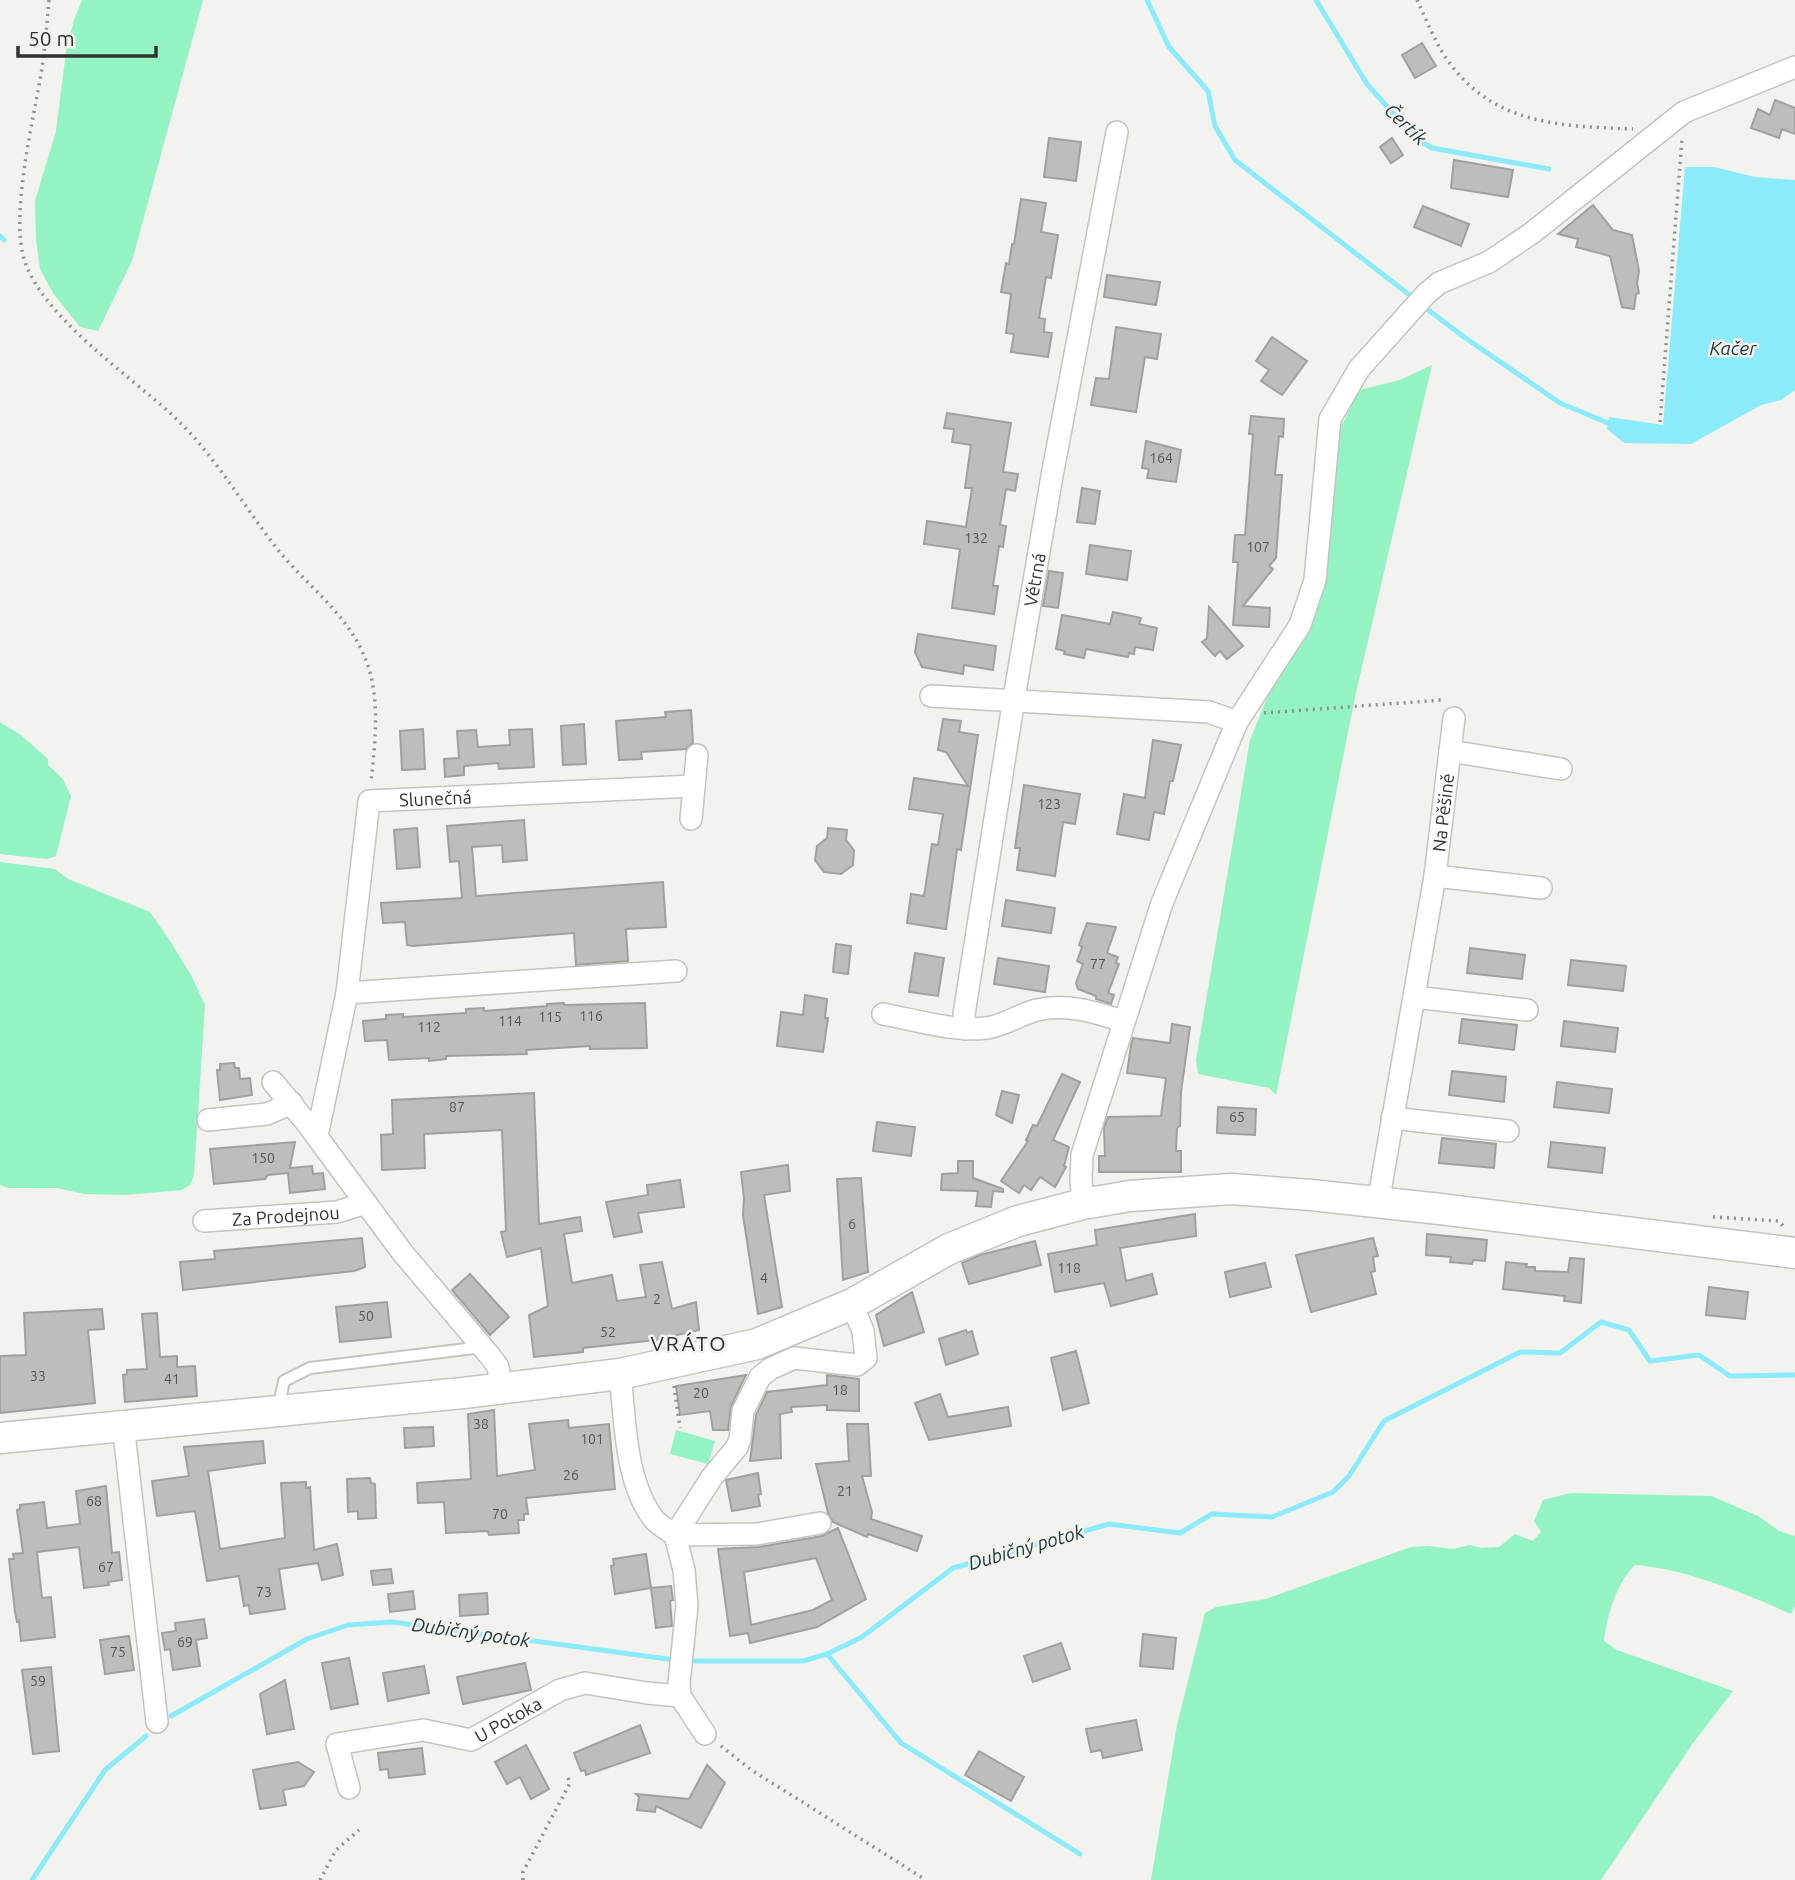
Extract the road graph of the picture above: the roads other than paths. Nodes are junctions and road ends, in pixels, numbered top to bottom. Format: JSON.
{"nodes":[{"id":1,"x":1795,"y":67,"type":"edge"},
{"id":2,"x":1117,"y":132,"type":"dead end"},
{"id":3,"x":931,"y":696,"type":"dead end"},
{"id":4,"x":1014,"y":700,"type":"junction"},
{"id":5,"x":1239,"y":718,"type":"junction"},
{"id":6,"x":1454,"y":718,"type":"road end"},
{"id":7,"x":1450,"y":751,"type":"junction"},
{"id":8,"x":697,"y":755,"type":"dead end"},
{"id":9,"x":1561,"y":769,"type":"dead end"},
{"id":10,"x":694,"y":786,"type":"junction"},
{"id":11,"x":691,"y":819,"type":"dead end"},
{"id":12,"x":1435,"y":876,"type":"junction"},
{"id":13,"x":1541,"y":888,"type":"dead end"},
{"id":14,"x":676,"y":971,"type":"dead end"},
{"id":15,"x":348,"y":993,"type":"junction"},
{"id":16,"x":1414,"y":997,"type":"junction"},
{"id":17,"x":1527,"y":1010,"type":"dead end"},
{"id":18,"x":883,"y":1014,"type":"dead end"},
{"id":19,"x":1123,"y":1021,"type":"junction"},
{"id":20,"x":965,"y":1029,"type":"junction"},
{"id":21,"x":273,"y":1082,"type":"dead end"},
{"id":22,"x":286,"y":1106,"type":"junction"},
{"id":23,"x":1392,"y":1118,"type":"junction"},
{"id":24,"x":208,"y":1120,"type":"dead end"},
{"id":25,"x":1508,"y":1131,"type":"dead end"},
{"id":26,"x":317,"y":1136,"type":"junction"},
{"id":27,"x":366,"y":1203,"type":"junction"},
{"id":28,"x":1378,"y":1203,"type":"junction"},
{"id":29,"x":1083,"y":1204,"type":"junction"},
{"id":30,"x":204,"y":1221,"type":"dead end"},
{"id":31,"x":1795,"y":1253,"type":"edge"},
{"id":32,"x":852,"y":1304,"type":"junction"},
{"id":33,"x":483,"y":1347,"type":"junction"},
{"id":34,"x":620,"y":1374,"type":"junction"},
{"id":35,"x":502,"y":1388,"type":"junction"},
{"id":36,"x":278,"y":1411,"type":"junction"},
{"id":37,"x":123,"y":1424,"type":"junction"},
{"id":38,"x":0,"y":1438,"type":"edge"},
{"id":39,"x":820,"y":1523,"type":"dead end"},
{"id":40,"x":675,"y":1535,"type":"junction"},
{"id":41,"x":680,"y":1696,"type":"junction"},
{"id":42,"x":157,"y":1722,"type":"dead end"},
{"id":43,"x":705,"y":1734,"type":"road end"},
{"id":44,"x":349,"y":1788,"type":"dead end"}],
"edges":[{"from":1,"to":5,"type":"street"},
{"from":2,"to":4,"type":"street","name":"Větrná"},
{"from":3,"to":4,"type":"street"},
{"from":4,"to":5,"type":"street"},
{"from":4,"to":20,"type":"street","name":"Větrná"},
{"from":5,"to":19,"type":"street"},
{"from":6,"to":7,"type":"street","name":"Na Pěšině"},
{"from":7,"to":9,"type":"street","name":"Na Pěšině"},
{"from":7,"to":12,"type":"street","name":"Na Pěšině"},
{"from":8,"to":10,"type":"street"},
{"from":10,"to":11,"type":"street"},
{"from":10,"to":15,"type":"street","name":"Slunečná"},
{"from":12,"to":13,"type":"street","name":"Na Pěšině"},
{"from":12,"to":16,"type":"street","name":"Na Pěšině"},
{"from":14,"to":15,"type":"street"},
{"from":15,"to":26,"type":"street"},
{"from":16,"to":17,"type":"street"},
{"from":16,"to":23,"type":"street","name":"Na Pěšině"},
{"from":18,"to":20,"type":"street"},
{"from":19,"to":20,"type":"street"},
{"from":19,"to":29,"type":"street"},
{"from":21,"to":22,"type":"street"},
{"from":22,"to":24,"type":"street"},
{"from":22,"to":26,"type":"street"},
{"from":23,"to":25,"type":"street"},
{"from":23,"to":28,"type":"street","name":"Na Pěšině"},
{"from":26,"to":27,"type":"street"},
{"from":27,"to":30,"type":"street","name":"Za Prodejnou"},
{"from":27,"to":33,"type":"street"},
{"from":28,"to":29,"type":"main road"},
{"from":28,"to":31,"type":"main road"},
{"from":29,"to":32,"type":"main road"},
{"from":32,"to":34,"type":"main road"},
{"from":32,"to":40,"type":"street"},
{"from":33,"to":35,"type":"street"},
{"from":33,"to":36,"type":"lane"},
{"from":34,"to":35,"type":"main road"},
{"from":34,"to":40,"type":"street"},
{"from":35,"to":36,"type":"main road"},
{"from":36,"to":37,"type":"main road"},
{"from":37,"to":38,"type":"main road"},
{"from":37,"to":42,"type":"street"},
{"from":39,"to":40,"type":"street"},
{"from":40,"to":41,"type":"street"},
{"from":41,"to":43,"type":"street"},
{"from":41,"to":44,"type":"street","name":"U Potoka"}]}
